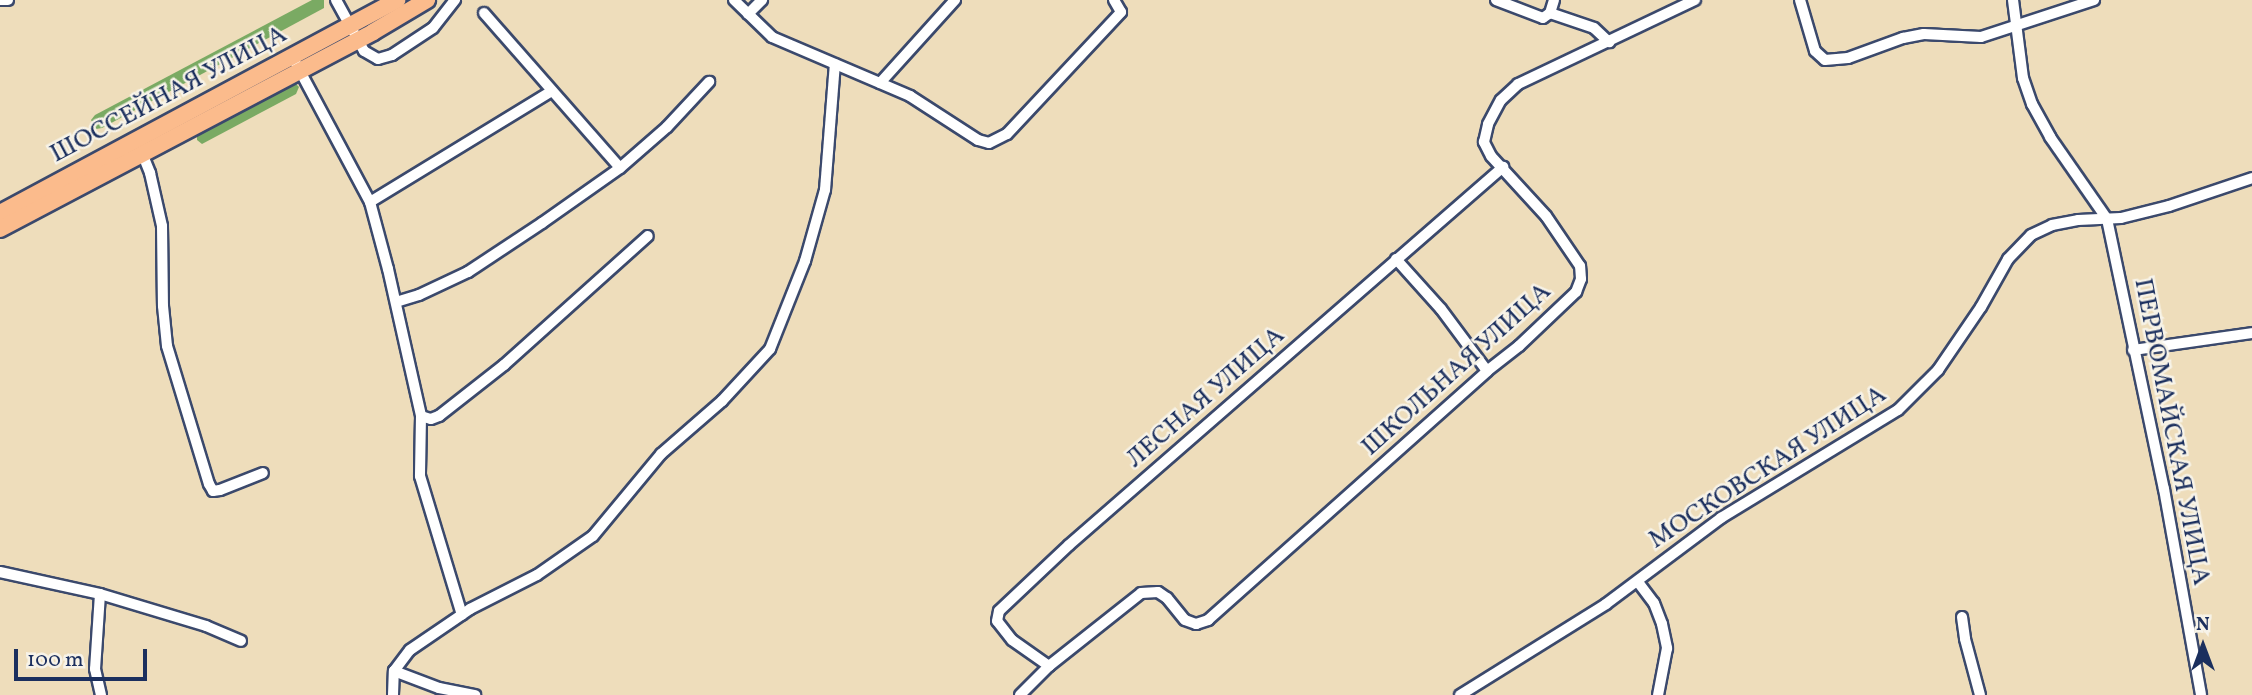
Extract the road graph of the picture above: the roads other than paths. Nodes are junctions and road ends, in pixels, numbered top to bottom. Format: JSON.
{"nodes":[{"id":1,"x":0,"y":0,"type":"edge"},
{"id":2,"x":8,"y":0,"type":"edge"},
{"id":3,"x":336,"y":0,"type":"edge"},
{"id":4,"x":397,"y":0,"type":"edge"},
{"id":5,"x":428,"y":0,"type":"edge"},
{"id":6,"x":455,"y":0,"type":"edge"},
{"id":7,"x":734,"y":0,"type":"edge"},
{"id":8,"x":762,"y":0,"type":"edge"},
{"id":9,"x":955,"y":0,"type":"edge"},
{"id":10,"x":1114,"y":0,"type":"edge"},
{"id":11,"x":1496,"y":0,"type":"edge"},
{"id":12,"x":1554,"y":0,"type":"edge"},
{"id":13,"x":1695,"y":0,"type":"edge"},
{"id":14,"x":1800,"y":0,"type":"edge"},
{"id":15,"x":2013,"y":0,"type":"edge"},
{"id":16,"x":2094,"y":0,"type":"edge"},
{"id":17,"x":484,"y":13,"type":"dead end"},
{"id":18,"x":1550,"y":13,"type":"junction"},
{"id":19,"x":748,"y":14,"type":"junction"},
{"id":20,"x":2016,"y":28,"type":"junction"},
{"id":21,"x":355,"y":32,"type":"junction"},
{"id":22,"x":1609,"y":42,"type":"junction"},
{"id":23,"x":296,"y":63,"type":"junction"},
{"id":24,"x":835,"y":64,"type":"junction"},
{"id":25,"x":709,"y":82,"type":"dead end"},
{"id":26,"x":880,"y":83,"type":"junction"},
{"id":27,"x":552,"y":90,"type":"junction"},
{"id":28,"x":142,"y":153,"type":"junction"},
{"id":29,"x":620,"y":167,"type":"junction"},
{"id":30,"x":1503,"y":167,"type":"junction"},
{"id":31,"x":2252,"y":178,"type":"edge"},
{"id":32,"x":370,"y":202,"type":"junction"},
{"id":33,"x":0,"y":213,"type":"edge"},
{"id":34,"x":2106,"y":219,"type":"junction"},
{"id":35,"x":0,"y":229,"type":"edge"},
{"id":36,"x":648,"y":236,"type":"dead end"},
{"id":37,"x":1396,"y":259,"type":"junction"},
{"id":38,"x":396,"y":302,"type":"junction"},
{"id":39,"x":2252,"y":333,"type":"edge"},
{"id":40,"x":2133,"y":350,"type":"junction"},
{"id":41,"x":1487,"y":370,"type":"junction"},
{"id":42,"x":421,"y":416,"type":"junction"},
{"id":43,"x":263,"y":472,"type":"dead end"},
{"id":44,"x":0,"y":572,"type":"edge"},
{"id":45,"x":1638,"y":582,"type":"junction"},
{"id":46,"x":100,"y":594,"type":"junction"},
{"id":47,"x":462,"y":614,"type":"junction"},
{"id":48,"x":1962,"y":617,"type":"dead end"},
{"id":49,"x":241,"y":641,"type":"dead end"},
{"id":50,"x":1049,"y":666,"type":"junction"},
{"id":51,"x":394,"y":671,"type":"junction"},
{"id":52,"x":101,"y":695,"type":"edge"},
{"id":53,"x":393,"y":695,"type":"edge"},
{"id":54,"x":475,"y":695,"type":"edge"},
{"id":55,"x":1020,"y":695,"type":"edge"},
{"id":56,"x":1460,"y":695,"type":"edge"},
{"id":57,"x":1658,"y":695,"type":"edge"},
{"id":58,"x":1980,"y":695,"type":"edge"},
{"id":59,"x":2201,"y":695,"type":"edge"}],
"edges":[{"from":1,"to":2,"type":"street"},
{"from":3,"to":21,"type":"street"},
{"from":4,"to":21,"type":"main road","name":"ШОССЕЙНАЯ УЛИЦА"},
{"from":5,"to":21,"type":"main road","name":"ШОССЕЙНАЯ УЛИЦА"},
{"from":6,"to":21,"type":"street"},
{"from":7,"to":19,"type":"street"},
{"from":8,"to":19,"type":"street"},
{"from":9,"to":26,"type":"street"},
{"from":10,"to":26,"type":"street"},
{"from":11,"to":18,"type":"street"},
{"from":12,"to":18,"type":"street"},
{"from":13,"to":22,"type":"street","name":"ШКОЛЬНАЯ УЛИЦА"},
{"from":14,"to":20,"type":"street"},
{"from":15,"to":20,"type":"street"},
{"from":16,"to":20,"type":"street"},
{"from":17,"to":27,"type":"street"},
{"from":18,"to":22,"type":"street"},
{"from":19,"to":24,"type":"street"},
{"from":20,"to":34,"type":"street"},
{"from":21,"to":23,"type":"main road","name":"ШОССЕЙНАЯ УЛИЦА"},
{"from":22,"to":30,"type":"street","name":"ШКОЛЬНАЯ УЛИЦА"},
{"from":23,"to":28,"type":"main road","name":"ШОССЕЙНАЯ УЛИЦА"},
{"from":23,"to":32,"type":"street"},
{"from":23,"to":33,"type":"main road","name":"ШОССЕЙНАЯ УЛИЦА"},
{"from":24,"to":26,"type":"street"},
{"from":24,"to":47,"type":"street"},
{"from":25,"to":29,"type":"street"},
{"from":27,"to":29,"type":"street"},
{"from":27,"to":32,"type":"street"},
{"from":28,"to":35,"type":"main road","name":"ШОССЕЙНАЯ УЛИЦА"},
{"from":28,"to":43,"type":"street"},
{"from":29,"to":38,"type":"street"},
{"from":30,"to":37,"type":"street","name":"ЛЕСНАЯ УЛИЦА"},
{"from":30,"to":41,"type":"street","name":"ШКОЛЬНАЯ УЛИЦА"},
{"from":31,"to":34,"type":"street","name":"МОСКОВСКАЯ УЛИЦА"},
{"from":32,"to":38,"type":"street"},
{"from":34,"to":40,"type":"street","name":"ПЕРВОМАЙСКАЯ УЛИЦА"},
{"from":34,"to":45,"type":"street","name":"МОСКОВСКАЯ УЛИЦА"},
{"from":36,"to":42,"type":"street"},
{"from":37,"to":41,"type":"street"},
{"from":37,"to":50,"type":"street","name":"ЛЕСНАЯ УЛИЦА"},
{"from":38,"to":42,"type":"street"},
{"from":39,"to":40,"type":"street"},
{"from":40,"to":59,"type":"street","name":"ПЕРВОМАЙСКАЯ УЛИЦА"},
{"from":41,"to":50,"type":"street","name":"ШКОЛЬНАЯ УЛИЦА"},
{"from":42,"to":47,"type":"street"},
{"from":44,"to":46,"type":"street"},
{"from":45,"to":56,"type":"street","name":"МОСКОВСКАЯ УЛИЦА"},
{"from":45,"to":57,"type":"street"},
{"from":46,"to":49,"type":"street"},
{"from":46,"to":52,"type":"street"},
{"from":47,"to":51,"type":"street"},
{"from":48,"to":58,"type":"street"},
{"from":50,"to":55,"type":"street","name":"ШКОЛЬНАЯ УЛИЦА"},
{"from":51,"to":53,"type":"street"},
{"from":51,"to":54,"type":"street"}]}
